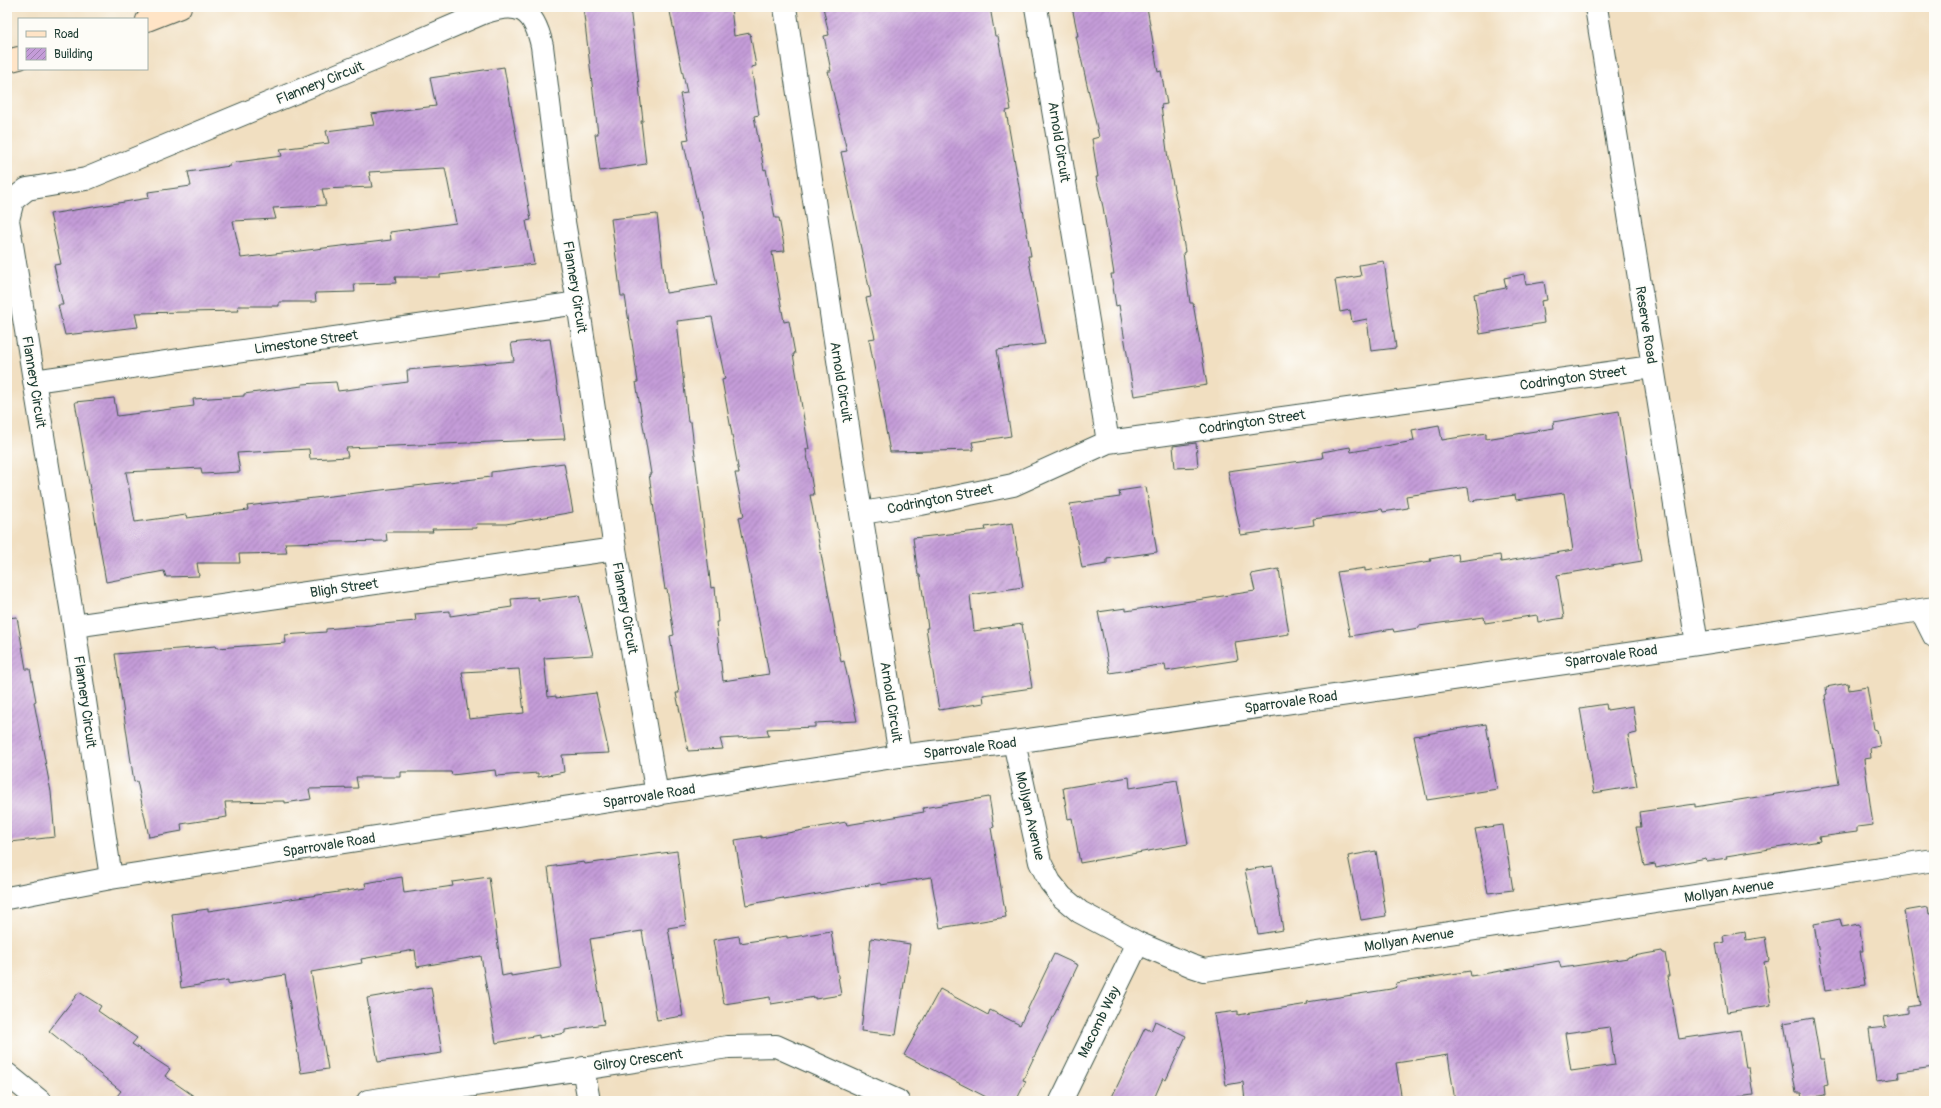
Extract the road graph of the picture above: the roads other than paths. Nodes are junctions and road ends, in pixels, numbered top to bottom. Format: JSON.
{"nodes":[{"id":1,"x":180,"y":7,"type":"edge"},
{"id":2,"x":785,"y":7,"type":"edge"},
{"id":3,"x":1036,"y":7,"type":"edge"},
{"id":4,"x":1596,"y":7,"type":"edge"},
{"id":5,"x":148,"y":20,"type":"edge"},
{"id":6,"x":18,"y":58,"type":"edge"},
{"id":7,"x":7,"y":61,"type":"edge"},
{"id":8,"x":578,"y":303,"type":"junction"},
{"id":9,"x":1652,"y":367,"type":"junction"},
{"id":10,"x":34,"y":381,"type":"junction"},
{"id":11,"x":1108,"y":442,"type":"junction"},
{"id":12,"x":861,"y":513,"type":"junction"},
{"id":13,"x":615,"y":549,"type":"junction"},
{"id":14,"x":1928,"y":609,"type":"edge"},
{"id":15,"x":74,"y":626,"type":"junction"},
{"id":16,"x":1934,"y":636,"type":"edge"},
{"id":17,"x":1697,"y":644,"type":"junction"},
{"id":18,"x":1014,"y":742,"type":"junction"},
{"id":19,"x":900,"y":756,"type":"junction"},
{"id":20,"x":657,"y":795,"type":"junction"},
{"id":21,"x":1934,"y":860,"type":"edge"},
{"id":22,"x":111,"y":878,"type":"junction"},
{"id":23,"x":7,"y":898,"type":"edge"},
{"id":24,"x":1138,"y":942,"type":"junction"},
{"id":25,"x":583,"y":1068,"type":"junction"},
{"id":26,"x":7,"y":1074,"type":"edge"},
{"id":27,"x":40,"y":1101,"type":"edge"},
{"id":28,"x":368,"y":1101,"type":"edge"},
{"id":29,"x":589,"y":1101,"type":"edge"},
{"id":30,"x":898,"y":1101,"type":"edge"},
{"id":31,"x":1061,"y":1101,"type":"edge"}],
"edges":[{"from":1,"to":5,"type":"main road"},
{"from":2,"to":12,"type":"street","name":"Arnold Circuit"},
{"from":3,"to":11,"type":"street","name":"Arnold Circuit"},
{"from":4,"to":9,"type":"street","name":"Reserve Road"},
{"from":6,"to":7,"type":"main road"},
{"from":8,"to":10,"type":"street","name":"Limestone Street"},
{"from":8,"to":10,"type":"street","name":"Flannery Circuit"},
{"from":8,"to":13,"type":"street","name":"Flannery Circuit"},
{"from":9,"to":11,"type":"street","name":"Codrington Street"},
{"from":9,"to":17,"type":"street","name":"Reserve Road"},
{"from":10,"to":15,"type":"street","name":"Flannery Circuit"},
{"from":11,"to":12,"type":"street","name":"Codrington Street"},
{"from":12,"to":19,"type":"street","name":"Arnold Circuit"},
{"from":13,"to":15,"type":"street","name":"Bligh Street"},
{"from":13,"to":20,"type":"street","name":"Flannery Circuit"},
{"from":14,"to":16,"type":"street"},
{"from":14,"to":17,"type":"street","name":"Sparrovale Road"},
{"from":15,"to":22,"type":"street","name":"Flannery Circuit"},
{"from":17,"to":18,"type":"street","name":"Sparrovale Road"},
{"from":18,"to":19,"type":"street","name":"Sparrovale Road"},
{"from":18,"to":24,"type":"street","name":"Mollyan Avenue"},
{"from":19,"to":20,"type":"street","name":"Sparrovale Road"},
{"from":20,"to":22,"type":"street","name":"Sparrovale Road"},
{"from":21,"to":24,"type":"street","name":"Mollyan Avenue"},
{"from":22,"to":23,"type":"street","name":"Sparrovale Road"},
{"from":24,"to":31,"type":"street","name":"Macomb Way"},
{"from":25,"to":28,"type":"street","name":"Gilroy Crescent"},
{"from":25,"to":29,"type":"street"},
{"from":25,"to":30,"type":"street","name":"Gilroy Crescent"},
{"from":26,"to":27,"type":"street"}]}
